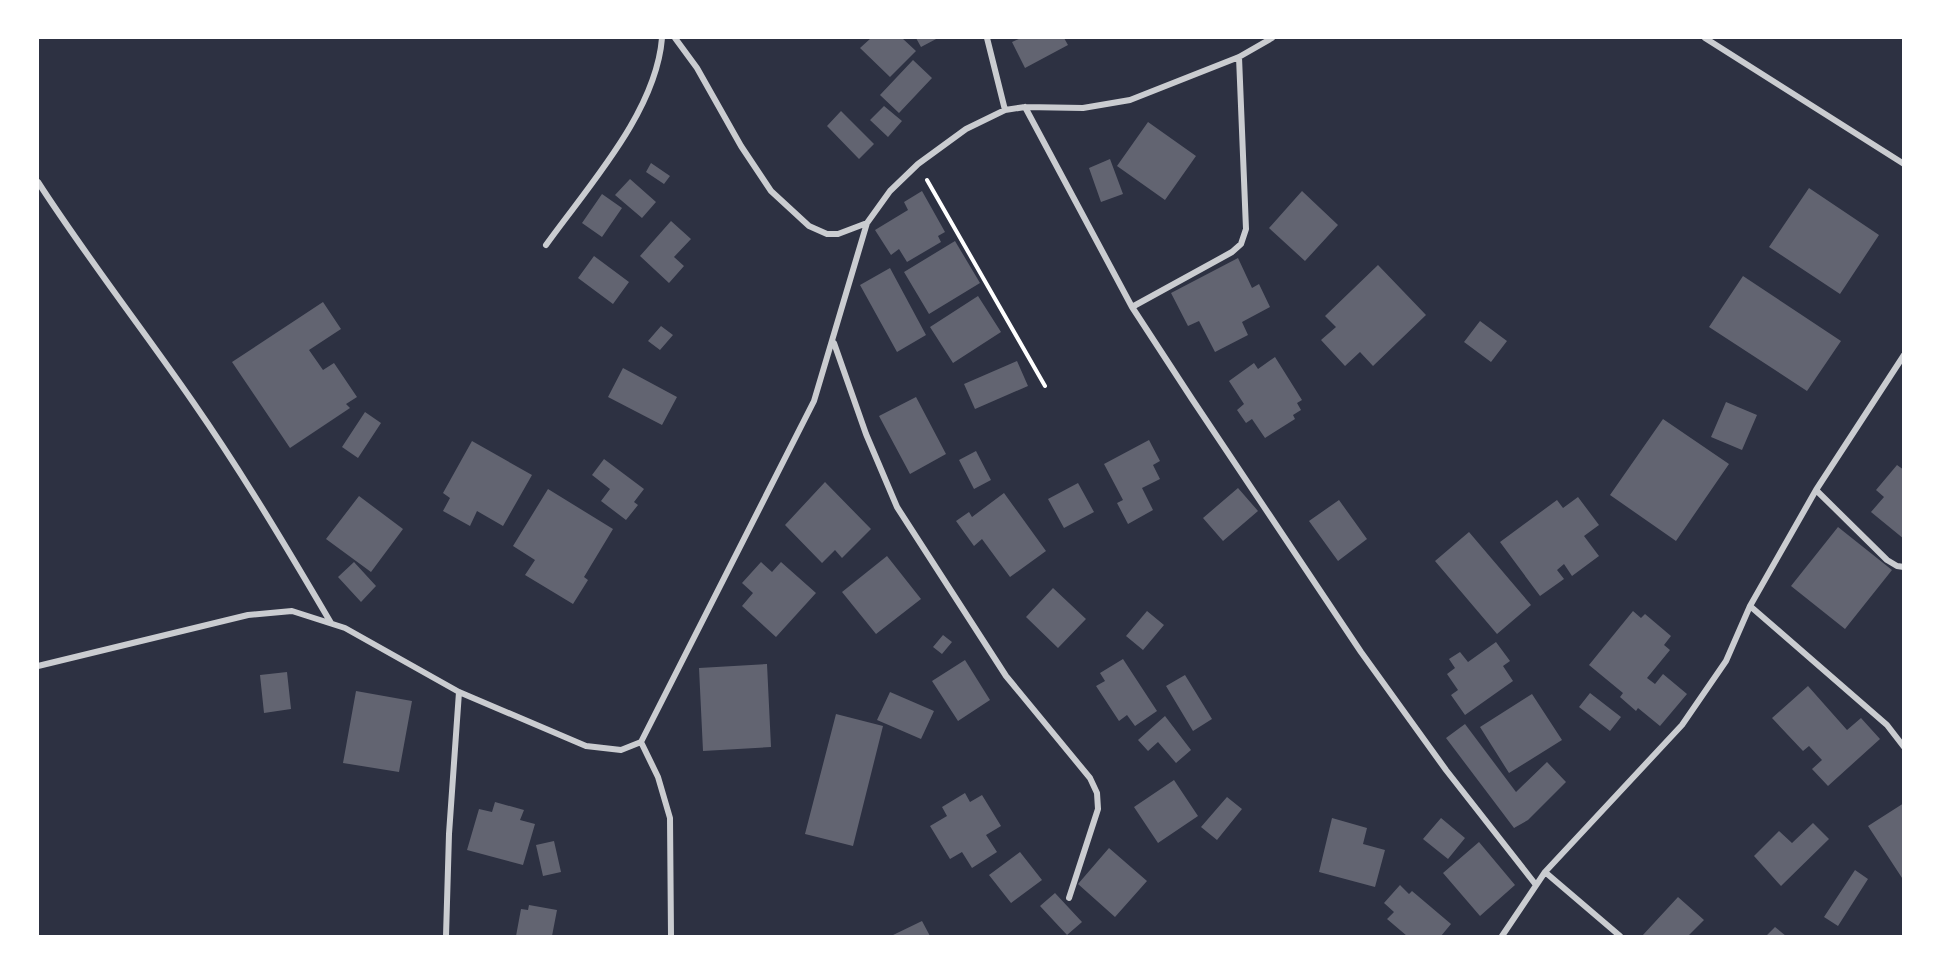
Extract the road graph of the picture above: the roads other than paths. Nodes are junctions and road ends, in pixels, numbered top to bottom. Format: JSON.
{"nodes":[{"id":1,"x":663,"y":38,"type":"edge"},
{"id":2,"x":675,"y":38,"type":"edge"},
{"id":3,"x":987,"y":38,"type":"edge"},
{"id":4,"x":1272,"y":38,"type":"edge"},
{"id":5,"x":1705,"y":38,"type":"edge"},
{"id":6,"x":1239,"y":57,"type":"junction"},
{"id":7,"x":1025,"y":107,"type":"junction"},
{"id":8,"x":1005,"y":110,"type":"junction"},
{"id":9,"x":1904,"y":164,"type":"edge"},
{"id":10,"x":38,"y":182,"type":"edge"},
{"id":11,"x":867,"y":223,"type":"junction"},
{"id":12,"x":546,"y":245,"type":"dead end"},
{"id":13,"x":1132,"y":308,"type":"junction"},
{"id":14,"x":834,"y":343,"type":"junction"},
{"id":15,"x":1904,"y":355,"type":"edge"},
{"id":16,"x":1816,"y":490,"type":"junction"},
{"id":17,"x":1904,"y":567,"type":"edge"},
{"id":18,"x":1750,"y":606,"type":"junction"},
{"id":19,"x":331,"y":623,"type":"junction"},
{"id":20,"x":38,"y":666,"type":"edge"},
{"id":21,"x":459,"y":692,"type":"junction"},
{"id":22,"x":641,"y":742,"type":"junction"},
{"id":23,"x":1904,"y":747,"type":"edge"},
{"id":24,"x":1545,"y":872,"type":"junction"},
{"id":25,"x":1536,"y":885,"type":"junction"},
{"id":26,"x":1069,"y":898,"type":"dead end"},
{"id":27,"x":446,"y":936,"type":"edge"},
{"id":28,"x":671,"y":936,"type":"edge"},
{"id":29,"x":1502,"y":936,"type":"edge"},
{"id":30,"x":1620,"y":936,"type":"edge"}],
"edges":[{"from":1,"to":12,"type":"street"},
{"from":2,"to":11,"type":"street"},
{"from":3,"to":8,"type":"street"},
{"from":4,"to":6,"type":"street"},
{"from":5,"to":9,"type":"street"},
{"from":6,"to":7,"type":"street"},
{"from":6,"to":13,"type":"street"},
{"from":7,"to":8,"type":"street"},
{"from":7,"to":13,"type":"street"},
{"from":8,"to":11,"type":"street"},
{"from":10,"to":19,"type":"street"},
{"from":11,"to":14,"type":"street"},
{"from":13,"to":25,"type":"street"},
{"from":14,"to":22,"type":"street"},
{"from":14,"to":26,"type":"street"},
{"from":15,"to":16,"type":"street"},
{"from":16,"to":17,"type":"street"},
{"from":16,"to":18,"type":"street"},
{"from":18,"to":23,"type":"street"},
{"from":18,"to":24,"type":"street"},
{"from":19,"to":20,"type":"street"},
{"from":19,"to":21,"type":"street"},
{"from":21,"to":22,"type":"street"},
{"from":21,"to":27,"type":"street"},
{"from":22,"to":28,"type":"street"},
{"from":24,"to":25,"type":"street"},
{"from":24,"to":30,"type":"street"},
{"from":25,"to":29,"type":"street"}]}
